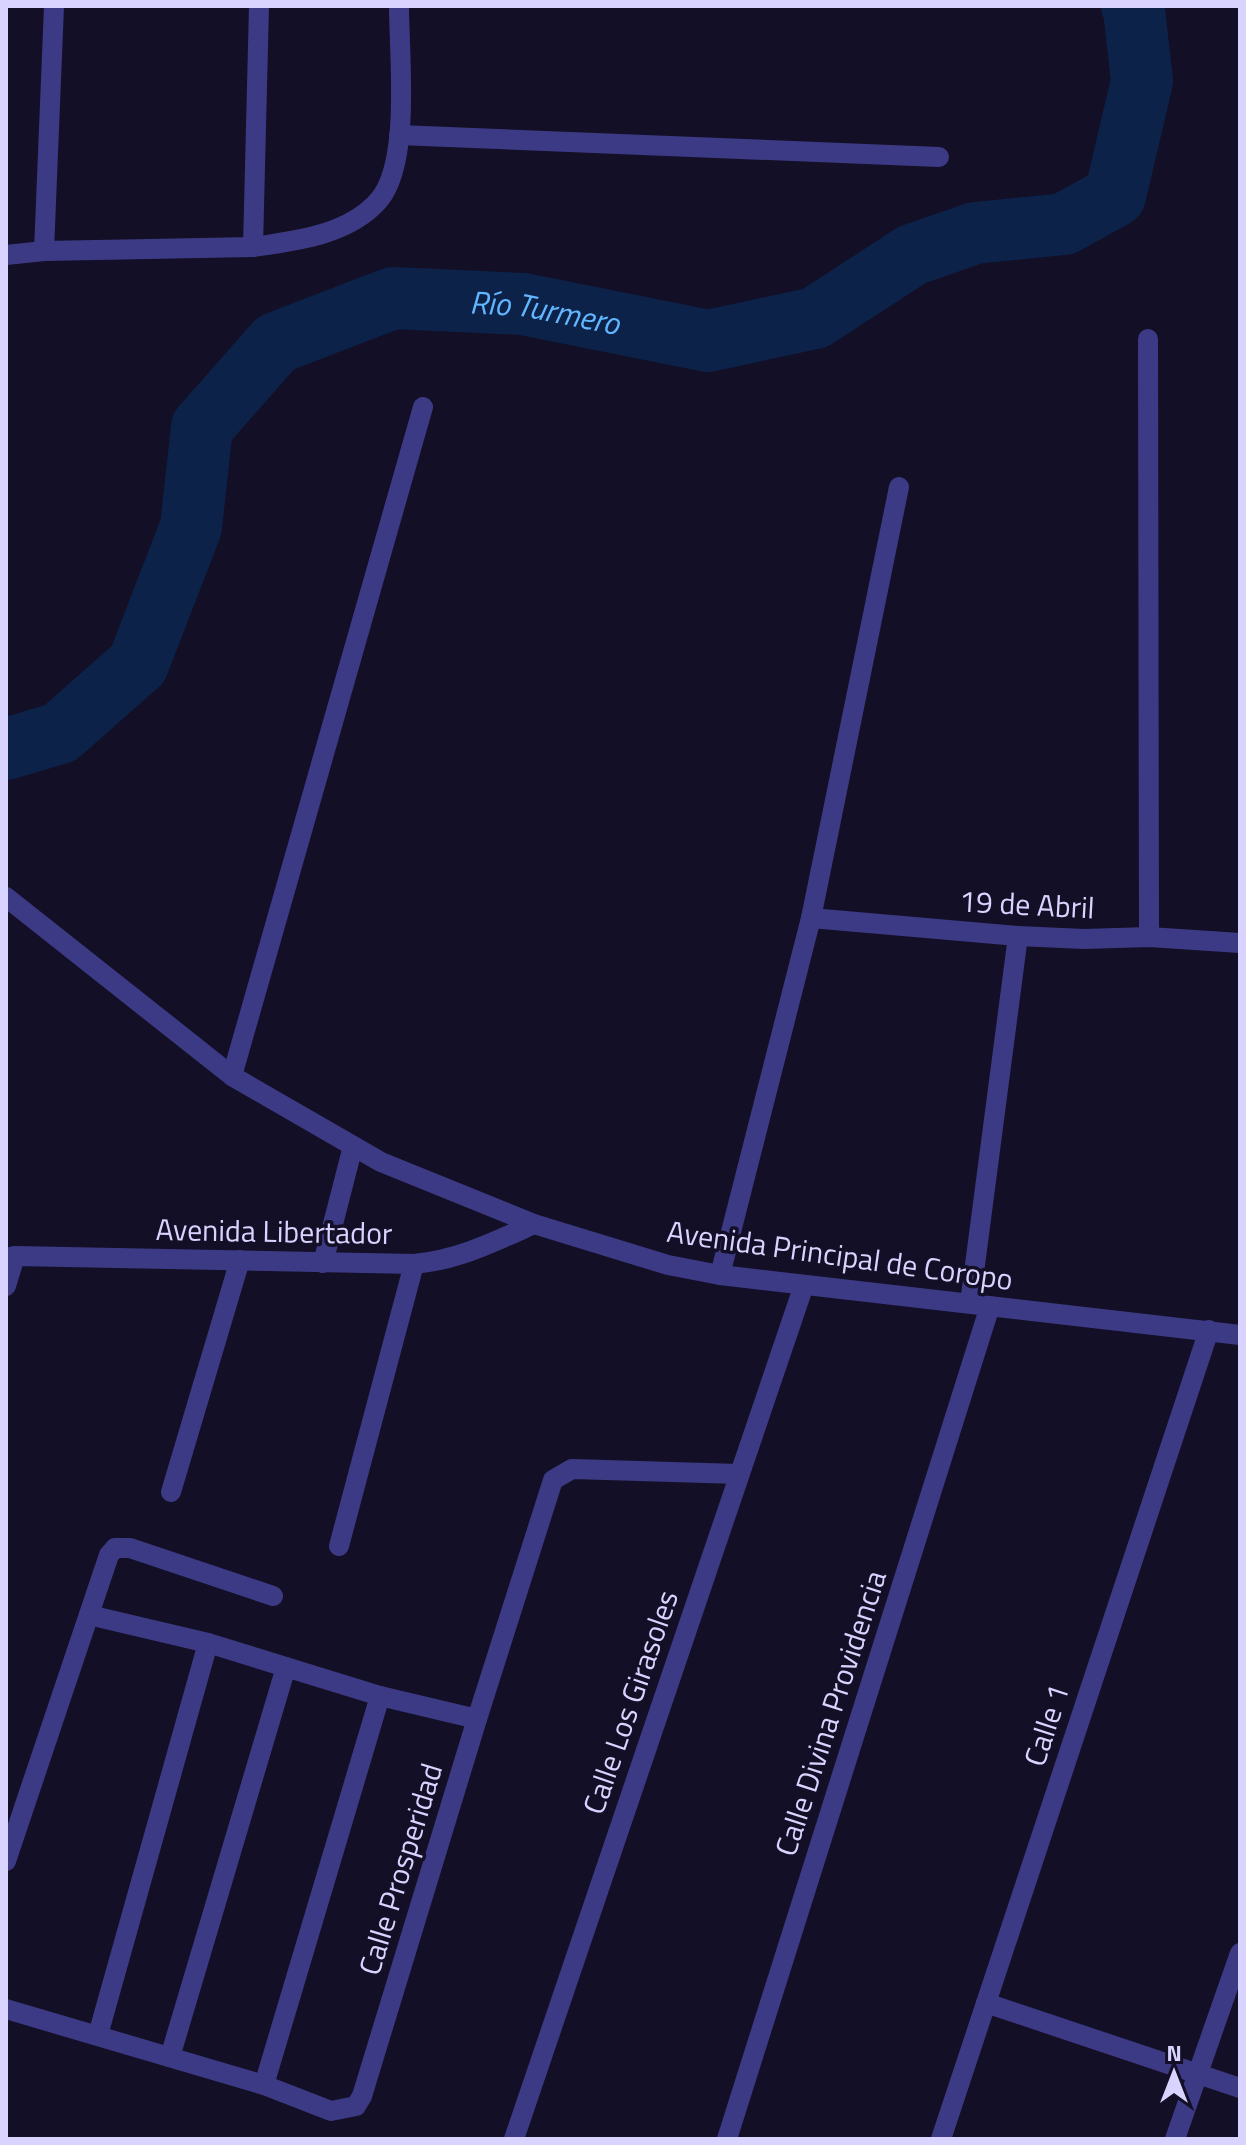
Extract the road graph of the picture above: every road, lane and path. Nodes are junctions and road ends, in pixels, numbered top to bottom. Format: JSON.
{"nodes":[{"id":1,"x":54,"y":6,"type":"edge"},
{"id":2,"x":259,"y":6,"type":"edge"},
{"id":3,"x":399,"y":6,"type":"edge"},
{"id":4,"x":399,"y":135,"type":"junction"},
{"id":5,"x":939,"y":157,"type":"dead end"},
{"id":6,"x":253,"y":247,"type":"junction"},
{"id":7,"x":44,"y":251,"type":"junction"},
{"id":8,"x":6,"y":255,"type":"edge"},
{"id":9,"x":1148,"y":339,"type":"dead end"},
{"id":10,"x":423,"y":407,"type":"dead end"},
{"id":11,"x":899,"y":487,"type":"dead end"},
{"id":12,"x":6,"y":897,"type":"edge"},
{"id":13,"x":811,"y":918,"type":"junction"},
{"id":14,"x":1018,"y":936,"type":"junction"},
{"id":15,"x":1149,"y":937,"type":"junction"},
{"id":16,"x":1240,"y":943,"type":"edge"},
{"id":17,"x":232,"y":1076,"type":"junction"},
{"id":18,"x":353,"y":1146,"type":"junction"},
{"id":19,"x":534,"y":1224,"type":"junction"},
{"id":20,"x":10,"y":1257,"type":"edge"},
{"id":21,"x":240,"y":1260,"type":"junction"},
{"id":22,"x":323,"y":1263,"type":"junction"},
{"id":23,"x":414,"y":1264,"type":"junction"},
{"id":24,"x":720,"y":1275,"type":"junction"},
{"id":25,"x":804,"y":1285,"type":"junction"},
{"id":26,"x":6,"y":1286,"type":"edge"},
{"id":27,"x":980,"y":1305,"type":"junction"},
{"id":28,"x":1209,"y":1330,"type":"junction"},
{"id":29,"x":1240,"y":1335,"type":"edge"},
{"id":30,"x":739,"y":1474,"type":"junction"},
{"id":31,"x":171,"y":1492,"type":"dead end"},
{"id":32,"x":339,"y":1546,"type":"dead end"},
{"id":33,"x":273,"y":1596,"type":"dead end"},
{"id":34,"x":89,"y":1615,"type":"junction"},
{"id":35,"x":208,"y":1643,"type":"junction"},
{"id":36,"x":286,"y":1667,"type":"junction"},
{"id":37,"x":380,"y":1696,"type":"junction"},
{"id":38,"x":477,"y":1719,"type":"junction"},
{"id":39,"x":6,"y":1861,"type":"edge"},
{"id":40,"x":1240,"y":1953,"type":"edge"},
{"id":41,"x":986,"y":2003,"type":"junction"},
{"id":42,"x":6,"y":2009,"type":"edge"},
{"id":43,"x":98,"y":2035,"type":"junction"},
{"id":44,"x":170,"y":2057,"type":"junction"},
{"id":45,"x":1197,"y":2073,"type":"junction"},
{"id":46,"x":264,"y":2085,"type":"junction"},
{"id":47,"x":1240,"y":2088,"type":"edge"},
{"id":48,"x":514,"y":2139,"type":"edge"},
{"id":49,"x":727,"y":2139,"type":"edge"},
{"id":50,"x":941,"y":2139,"type":"edge"},
{"id":51,"x":1175,"y":2139,"type":"edge"}],
"edges":[{"from":1,"to":7,"type":"street"},
{"from":2,"to":6,"type":"street"},
{"from":3,"to":4,"type":"street"},
{"from":4,"to":5,"type":"street"},
{"from":4,"to":6,"type":"street"},
{"from":6,"to":7,"type":"street"},
{"from":7,"to":8,"type":"street"},
{"from":9,"to":15,"type":"street"},
{"from":10,"to":17,"type":"street"},
{"from":11,"to":13,"type":"street"},
{"from":12,"to":17,"type":"street","name":"Avenida Principal de Coropo"},
{"from":13,"to":14,"type":"street","name":"19 de Abril"},
{"from":13,"to":24,"type":"street"},
{"from":14,"to":15,"type":"street","name":"19 de Abril"},
{"from":14,"to":27,"type":"street","name":"Calle Divina Providencia"},
{"from":15,"to":16,"type":"street","name":"19 de Abril"},
{"from":17,"to":18,"type":"street","name":"Avenida Principal de Coropo"},
{"from":18,"to":19,"type":"street","name":"Avenida Principal de Coropo"},
{"from":18,"to":22,"type":"street"},
{"from":19,"to":23,"type":"street","name":"Avenida Libertador"},
{"from":19,"to":24,"type":"street","name":"Avenida Principal de Coropo"},
{"from":20,"to":21,"type":"street","name":"Avenida Libertador"},
{"from":20,"to":26,"type":"street"},
{"from":21,"to":22,"type":"street","name":"Avenida Libertador"},
{"from":21,"to":31,"type":"street"},
{"from":22,"to":23,"type":"street","name":"Avenida Libertador"},
{"from":23,"to":32,"type":"street"},
{"from":24,"to":25,"type":"street","name":"Avenida Principal de Coropo"},
{"from":25,"to":27,"type":"street","name":"Avenida Principal de Coropo"},
{"from":25,"to":30,"type":"street","name":"Calle Los Girasoles"},
{"from":27,"to":28,"type":"street","name":"Avenida Principal de Coropo"},
{"from":27,"to":49,"type":"street","name":"Calle Divina Providencia"},
{"from":28,"to":29,"type":"street","name":"Avenida Principal de Coropo"},
{"from":28,"to":41,"type":"street","name":"Calle 1"},
{"from":30,"to":38,"type":"street","name":"Calle Prosperidad"},
{"from":30,"to":48,"type":"street","name":"Calle Los Girasoles"},
{"from":33,"to":34,"type":"street"},
{"from":34,"to":35,"type":"street"},
{"from":34,"to":39,"type":"street"},
{"from":35,"to":36,"type":"street"},
{"from":35,"to":43,"type":"street"},
{"from":36,"to":37,"type":"street"},
{"from":36,"to":44,"type":"street"},
{"from":37,"to":38,"type":"street"},
{"from":37,"to":46,"type":"street"},
{"from":38,"to":46,"type":"street","name":"Calle Prosperidad"},
{"from":40,"to":45,"type":"street"},
{"from":41,"to":45,"type":"street"},
{"from":41,"to":50,"type":"street","name":"Calle 1"},
{"from":42,"to":43,"type":"street","name":"Calle Prosperidad"},
{"from":43,"to":44,"type":"street","name":"Calle Prosperidad"},
{"from":44,"to":46,"type":"street","name":"Calle Prosperidad"},
{"from":45,"to":47,"type":"street"},
{"from":45,"to":51,"type":"street"}]}
